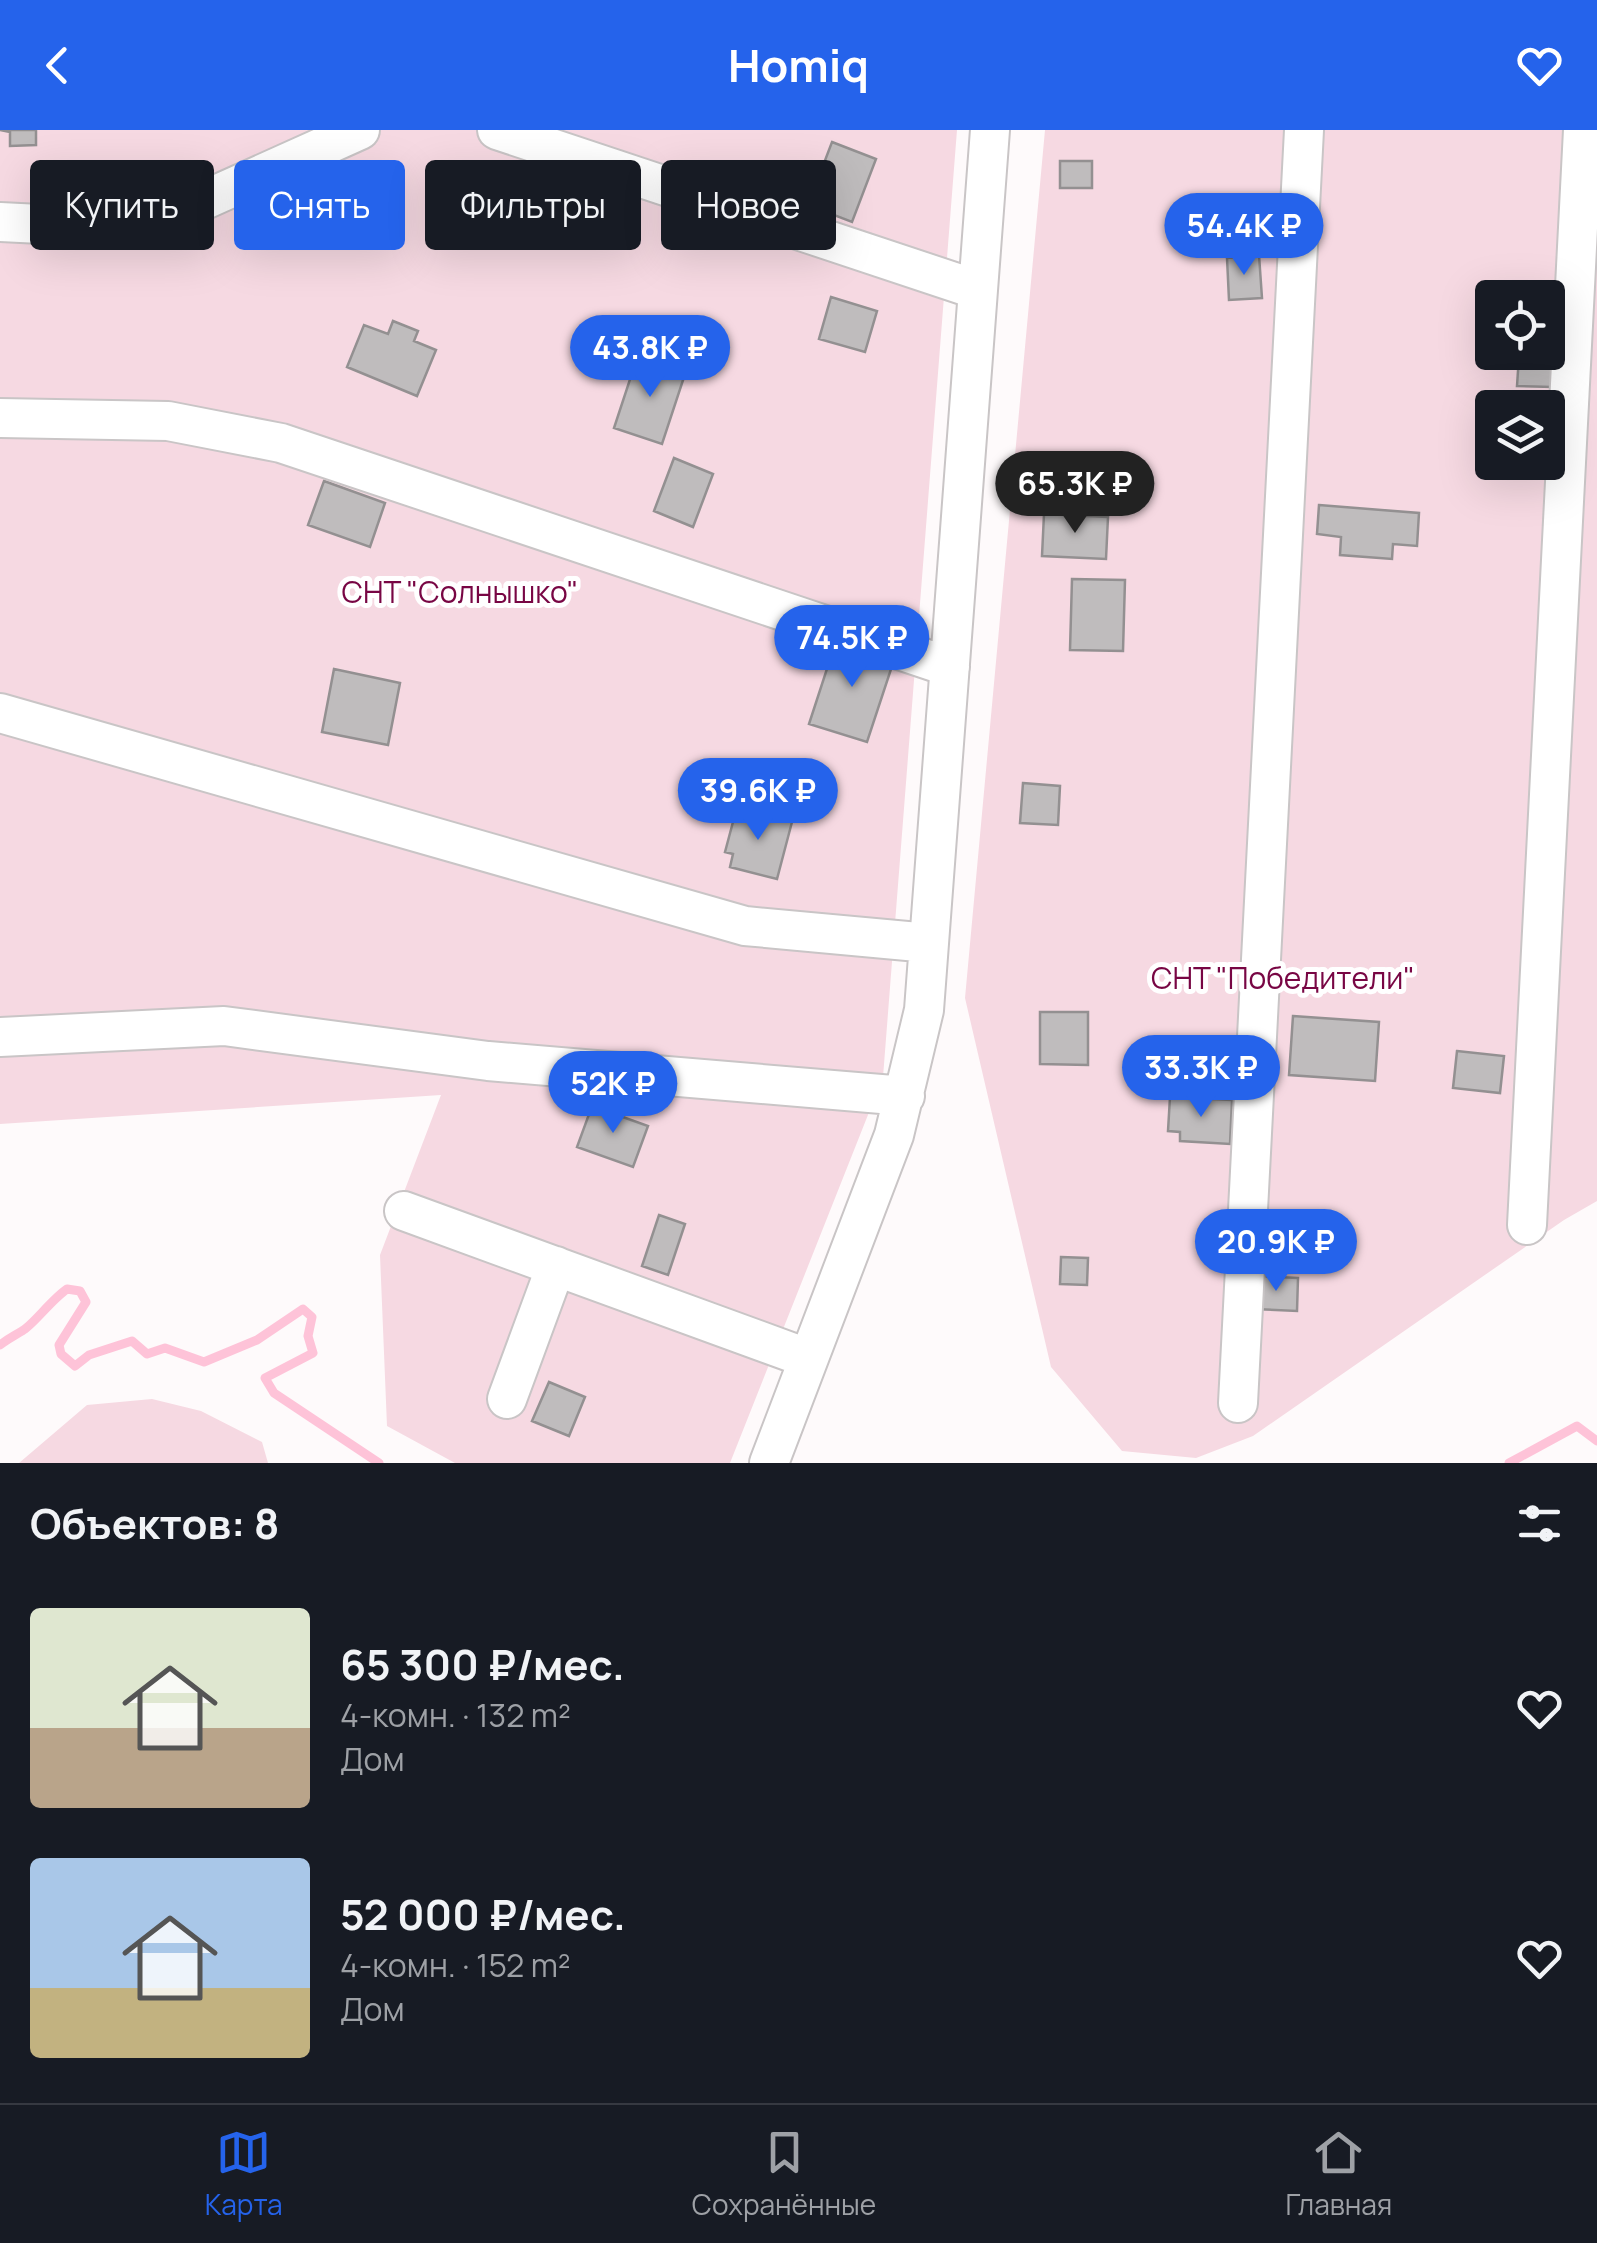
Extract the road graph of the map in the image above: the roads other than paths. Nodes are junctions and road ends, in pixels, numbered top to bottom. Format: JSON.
{"nodes":[{"id":1,"x":360,"y":130,"type":"edge"},
{"id":2,"x":496,"y":130,"type":"edge"},
{"id":3,"x":990,"y":130,"type":"edge"},
{"id":4,"x":1304,"y":130,"type":"edge"},
{"id":5,"x":1582,"y":130,"type":"edge"},
{"id":6,"x":554,"y":139,"type":"edge"},
{"id":7,"x":0,"y":222,"type":"edge"},
{"id":8,"x":978,"y":290,"type":"junction"},
{"id":9,"x":0,"y":418,"type":"edge"},
{"id":10,"x":950,"y":667,"type":"junction"},
{"id":11,"x":0,"y":712,"type":"edge"},
{"id":12,"x":930,"y":942,"type":"junction"},
{"id":13,"x":0,"y":1037,"type":"edge"},
{"id":14,"x":904,"y":1096,"type":"junction"},
{"id":15,"x":404,"y":1211,"type":"dead end"},
{"id":16,"x":1526,"y":1225,"type":"dead end"},
{"id":17,"x":556,"y":1266,"type":"junction"},
{"id":18,"x":807,"y":1358,"type":"junction"},
{"id":19,"x":506,"y":1399,"type":"dead end"},
{"id":20,"x":1238,"y":1402,"type":"dead end"},
{"id":21,"x":769,"y":1463,"type":"edge"}],
"edges":[{"from":1,"to":7,"type":"street"},
{"from":2,"to":6,"type":"street"},
{"from":3,"to":8,"type":"street"},
{"from":4,"to":20,"type":"street"},
{"from":5,"to":16,"type":"street"},
{"from":6,"to":8,"type":"street"},
{"from":8,"to":10,"type":"street"},
{"from":9,"to":10,"type":"street"},
{"from":10,"to":12,"type":"street"},
{"from":11,"to":12,"type":"street"},
{"from":12,"to":14,"type":"street"},
{"from":13,"to":14,"type":"street"},
{"from":14,"to":18,"type":"street"},
{"from":15,"to":17,"type":"street"},
{"from":17,"to":18,"type":"street"},
{"from":17,"to":19,"type":"street"},
{"from":18,"to":21,"type":"street"}]}
